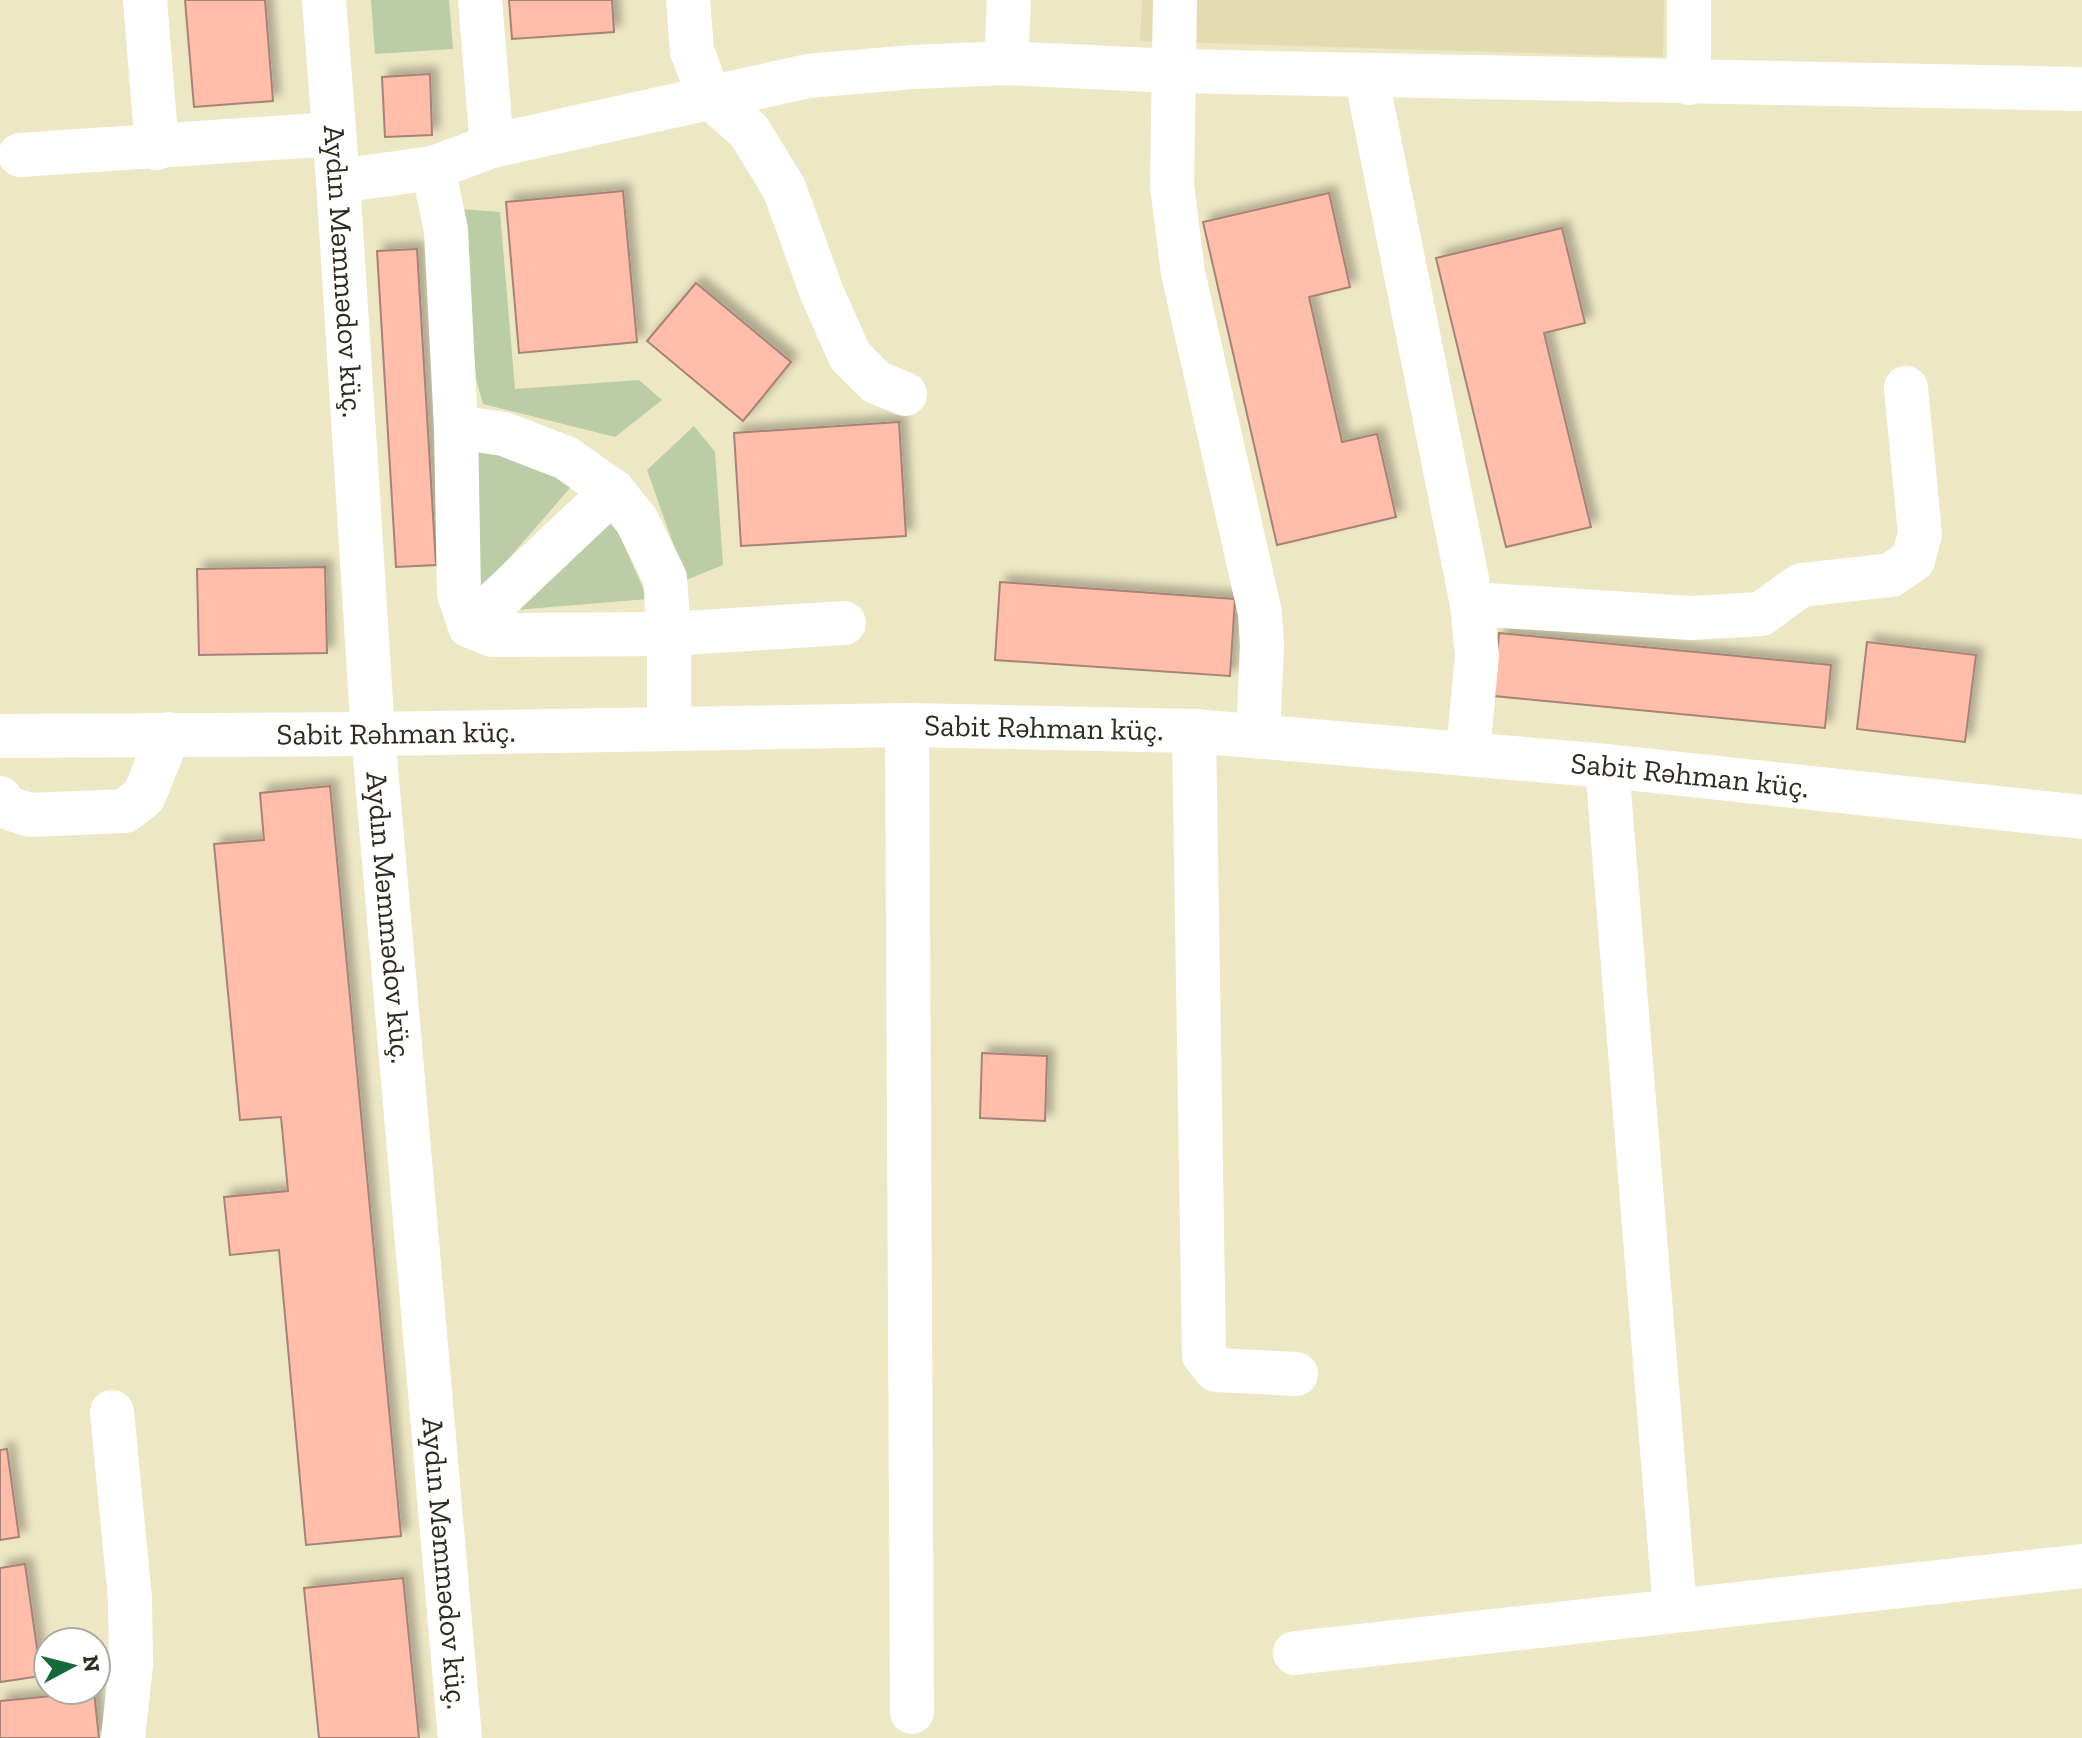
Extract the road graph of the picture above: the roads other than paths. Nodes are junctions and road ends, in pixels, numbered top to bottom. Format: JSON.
{"nodes":[{"id":1,"x":145,"y":0,"type":"edge"},
{"id":2,"x":324,"y":0,"type":"edge"},
{"id":3,"x":480,"y":0,"type":"edge"},
{"id":4,"x":688,"y":0,"type":"edge"},
{"id":5,"x":1009,"y":0,"type":"edge"},
{"id":6,"x":1175,"y":0,"type":"edge"},
{"id":7,"x":1689,"y":0,"type":"edge"},
{"id":8,"x":1006,"y":63,"type":"junction"},
{"id":9,"x":1173,"y":71,"type":"junction"},
{"id":10,"x":1366,"y":75,"type":"junction"},
{"id":11,"x":1689,"y":83,"type":"junction"},
{"id":12,"x":2082,"y":89,"type":"edge"},
{"id":13,"x":709,"y":96,"type":"junction"},
{"id":14,"x":333,"y":134,"type":"junction"},
{"id":15,"x":492,"y":146,"type":"junction"},
{"id":16,"x":157,"y":148,"type":"junction"},
{"id":17,"x":20,"y":155,"type":"dead end"},
{"id":18,"x":433,"y":168,"type":"junction"},
{"id":19,"x":338,"y":181,"type":"junction"},
{"id":20,"x":1906,"y":388,"type":"dead end"},
{"id":21,"x":905,"y":394,"type":"dead end"},
{"id":22,"x":456,"y":427,"type":"junction"},
{"id":23,"x":613,"y":491,"type":"junction"},
{"id":24,"x":1472,"y":604,"type":"junction"},
{"id":25,"x":844,"y":623,"type":"dead end"},
{"id":26,"x":470,"y":626,"type":"junction"},
{"id":27,"x":669,"y":634,"type":"junction"},
{"id":28,"x":907,"y":725,"type":"junction"},
{"id":29,"x":669,"y":728,"type":"junction"},
{"id":30,"x":1194,"y":731,"type":"junction"},
{"id":31,"x":169,"y":734,"type":"junction"},
{"id":32,"x":373,"y":734,"type":"junction"},
{"id":33,"x":1258,"y":735,"type":"junction"},
{"id":34,"x":0,"y":736,"type":"edge"},
{"id":35,"x":1468,"y":753,"type":"junction"},
{"id":36,"x":1607,"y":766,"type":"junction"},
{"id":37,"x":0,"y":798,"type":"edge"},
{"id":38,"x":2082,"y":817,"type":"edge"},
{"id":39,"x":1296,"y":1374,"type":"dead end"},
{"id":40,"x":112,"y":1412,"type":"dead end"},
{"id":41,"x":2082,"y":1566,"type":"edge"},
{"id":42,"x":1675,"y":1610,"type":"junction"},
{"id":43,"x":1295,"y":1653,"type":"dead end"},
{"id":44,"x":912,"y":1712,"type":"dead end"},
{"id":45,"x":123,"y":1738,"type":"edge"},
{"id":46,"x":460,"y":1738,"type":"edge"}],
"edges":[{"from":1,"to":16,"type":"street"},
{"from":2,"to":14,"type":"street","name":"Aydın Məmmədov küç."},
{"from":3,"to":15,"type":"street"},
{"from":4,"to":13,"type":"street"},
{"from":5,"to":8,"type":"street"},
{"from":6,"to":9,"type":"street"},
{"from":7,"to":11,"type":"street"},
{"from":8,"to":9,"type":"street"},
{"from":8,"to":13,"type":"street"},
{"from":9,"to":10,"type":"street"},
{"from":9,"to":33,"type":"street"},
{"from":10,"to":11,"type":"street"},
{"from":10,"to":24,"type":"street"},
{"from":11,"to":12,"type":"street"},
{"from":13,"to":15,"type":"street"},
{"from":13,"to":21,"type":"street"},
{"from":14,"to":16,"type":"street"},
{"from":14,"to":19,"type":"street","name":"Aydın Məmmədov küç."},
{"from":15,"to":18,"type":"street"},
{"from":16,"to":17,"type":"street"},
{"from":18,"to":19,"type":"street"},
{"from":18,"to":22,"type":"street"},
{"from":19,"to":32,"type":"street","name":"Aydın Məmmədov küç."},
{"from":20,"to":24,"type":"street"},
{"from":22,"to":23,"type":"street"},
{"from":22,"to":26,"type":"street"},
{"from":23,"to":26,"type":"street"},
{"from":23,"to":27,"type":"street"},
{"from":24,"to":35,"type":"street"},
{"from":25,"to":27,"type":"street"},
{"from":26,"to":27,"type":"street"},
{"from":27,"to":29,"type":"street"},
{"from":28,"to":29,"type":"street","name":"Sabit Rəhman küç."},
{"from":28,"to":30,"type":"street","name":"Sabit Rəhman küç."},
{"from":28,"to":44,"type":"street"},
{"from":29,"to":32,"type":"street","name":"Sabit Rəhman küç."},
{"from":30,"to":33,"type":"street","name":"Sabit Rəhman küç."},
{"from":30,"to":39,"type":"street"},
{"from":31,"to":32,"type":"street","name":"Sabit Rəhman küç."},
{"from":31,"to":34,"type":"street","name":"Sabit Rəhman küç."},
{"from":31,"to":37,"type":"street"},
{"from":32,"to":46,"type":"street","name":"Aydın Məmmədov küç."},
{"from":33,"to":35,"type":"street","name":"Sabit Rəhman küç."},
{"from":35,"to":36,"type":"street","name":"Sabit Rəhman küç."},
{"from":36,"to":38,"type":"street","name":"Sabit Rəhman küç."},
{"from":36,"to":42,"type":"street"},
{"from":40,"to":45,"type":"street"},
{"from":41,"to":42,"type":"street"},
{"from":42,"to":43,"type":"street"}]}
